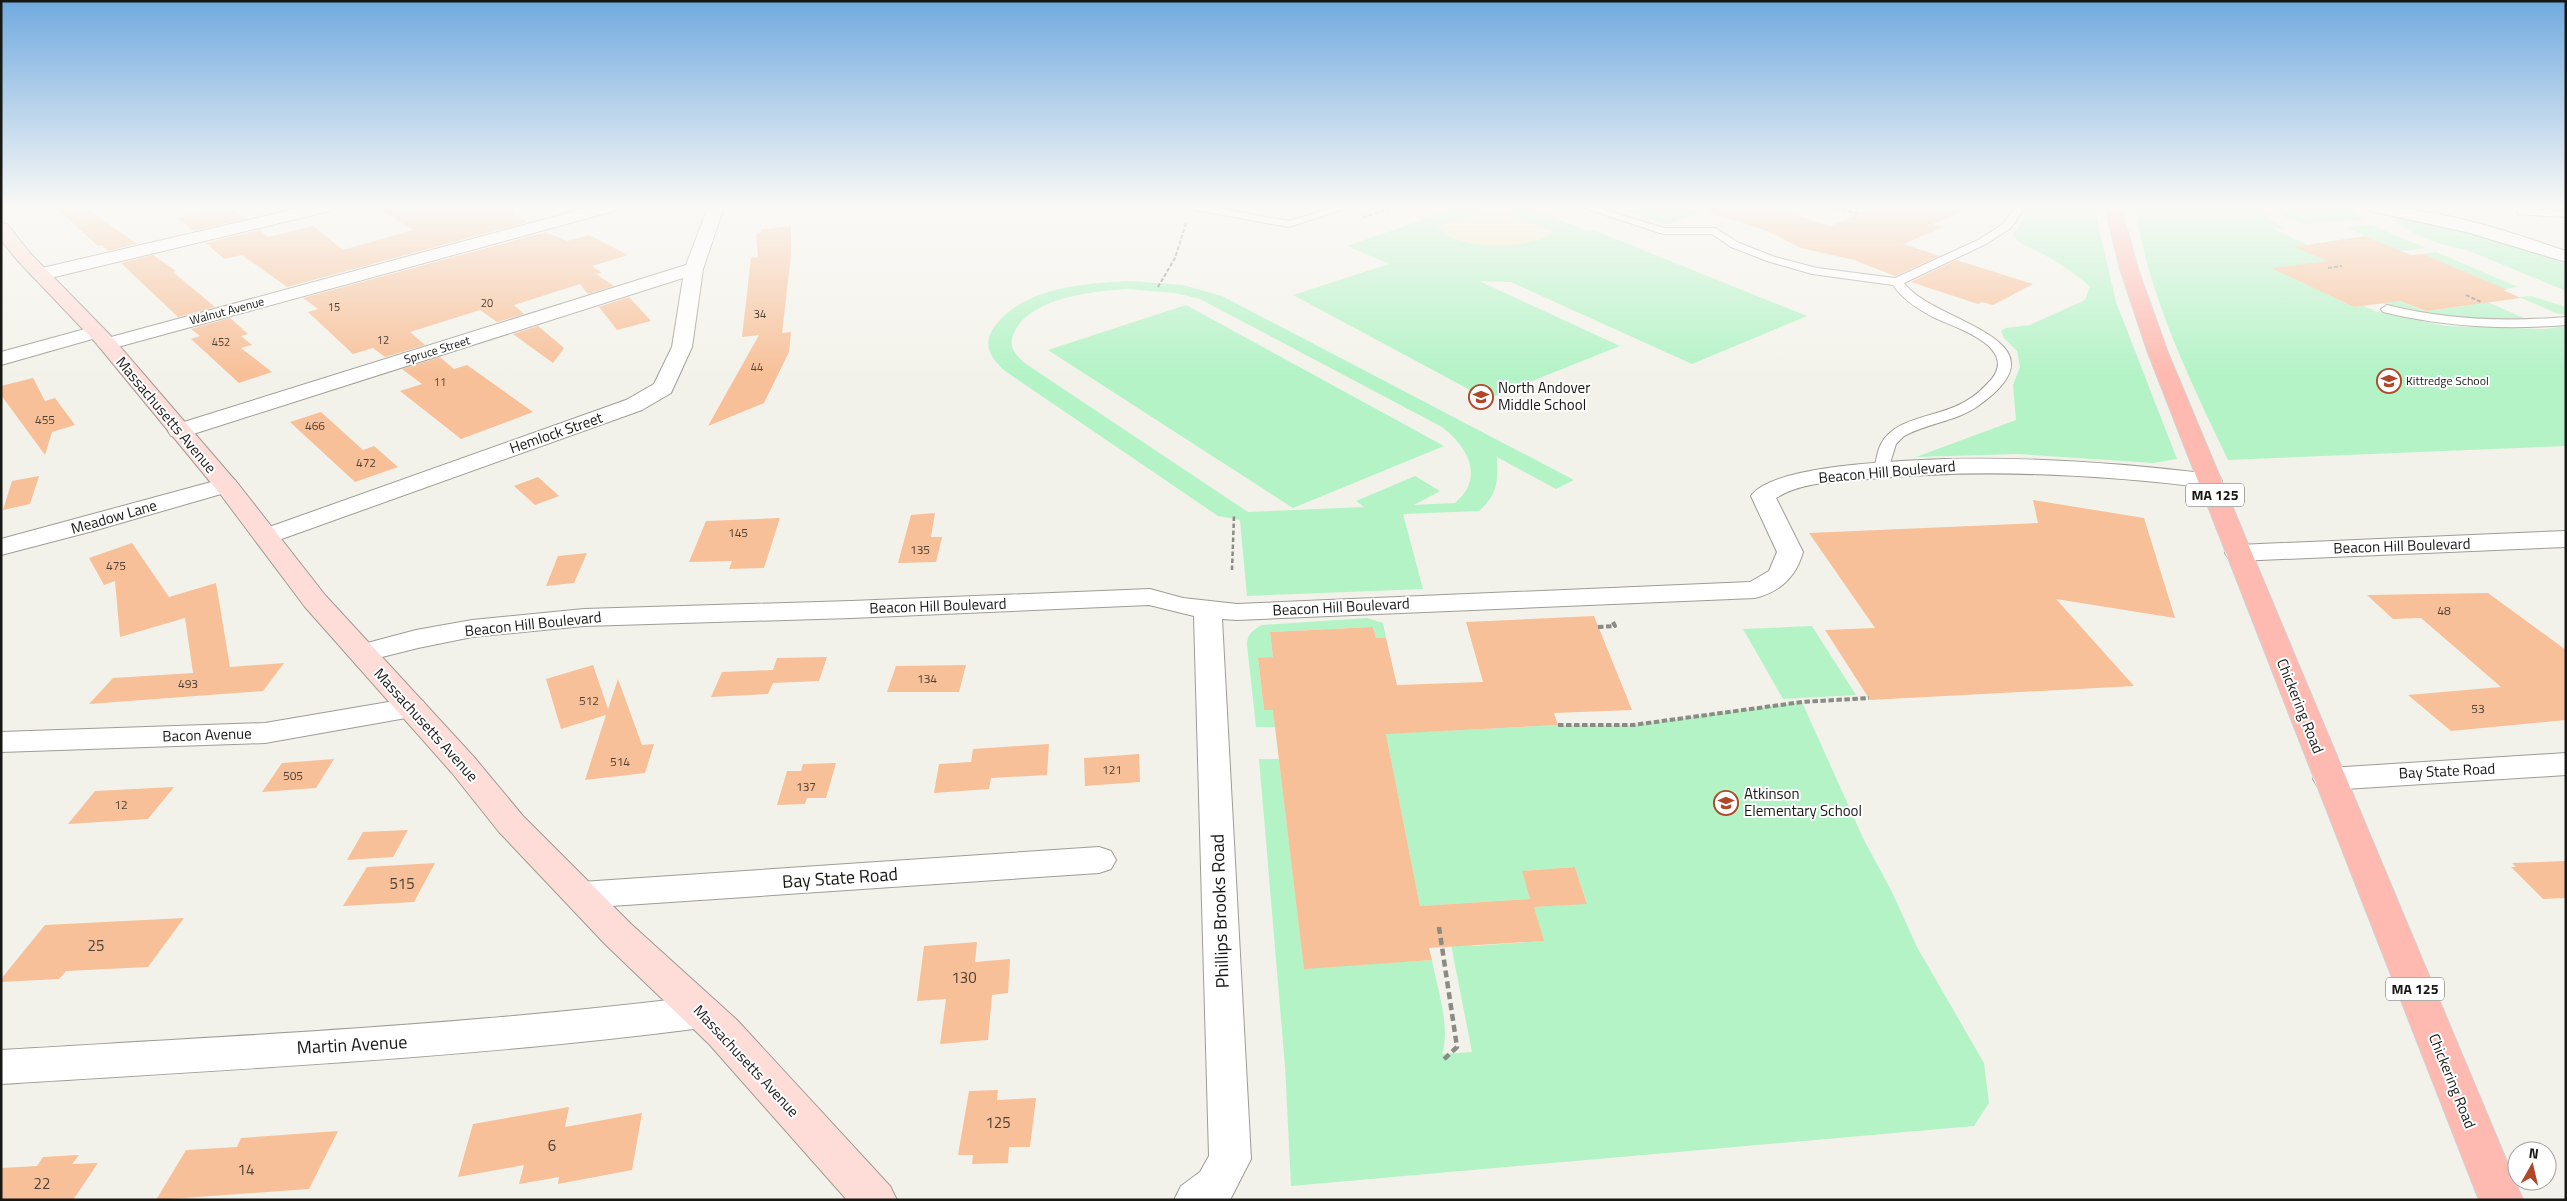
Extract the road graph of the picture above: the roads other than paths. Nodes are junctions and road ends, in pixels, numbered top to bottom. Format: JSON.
{"nodes":[{"id":1,"x":32,"y":263,"type":"edge"},
{"id":2,"x":88,"y":263,"type":"edge"},
{"id":3,"x":392,"y":263,"type":"edge"},
{"id":4,"x":696,"y":263,"type":"edge"},
{"id":5,"x":1786,"y":263,"type":"edge"},
{"id":6,"x":1937,"y":263,"type":"edge"},
{"id":7,"x":2126,"y":263,"type":"edge"},
{"id":8,"x":694,"y":269,"type":"junction"},
{"id":9,"x":42,"y":274,"type":"junction"},
{"id":10,"x":1897,"y":282,"type":"junction"},
{"id":11,"x":2387,"y":309,"type":"dead end"},
{"id":12,"x":2566,"y":321,"type":"edge"},
{"id":13,"x":102,"y":338,"type":"junction"},
{"id":14,"x":1,"y":359,"type":"edge"},
{"id":15,"x":179,"y":431,"type":"junction"},
{"id":16,"x":1882,"y":470,"type":"junction"},
{"id":17,"x":2210,"y":481,"type":"junction"},
{"id":18,"x":226,"y":485,"type":"junction"},
{"id":19,"x":267,"y":536,"type":"junction"},
{"id":20,"x":2566,"y":539,"type":"edge"},
{"id":21,"x":1,"y":547,"type":"edge"},
{"id":22,"x":2238,"y":553,"type":"junction"},
{"id":23,"x":1208,"y":610,"type":"junction"},
{"id":24,"x":362,"y":653,"type":"junction"},
{"id":25,"x":412,"y":708,"type":"junction"},
{"id":26,"x":1,"y":742,"type":"edge"},
{"id":27,"x":2566,"y":764,"type":"edge"},
{"id":28,"x":2329,"y":778,"type":"junction"},
{"id":29,"x":1099,"y":860,"type":"dead end"},
{"id":30,"x":581,"y":896,"type":"junction"},
{"id":31,"x":702,"y":1012,"type":"junction"},
{"id":32,"x":1,"y":1067,"type":"edge"},
{"id":33,"x":875,"y":1200,"type":"edge"},
{"id":34,"x":1196,"y":1200,"type":"edge"},
{"id":35,"x":2501,"y":1200,"type":"edge"}],
"edges":[{"from":1,"to":9,"type":"main road","name":"Massachusetts Avenue"},
{"from":2,"to":9,"type":"street"},
{"from":3,"to":13,"type":"street","name":"Walnut Avenue"},
{"from":4,"to":8,"type":"street","name":"Hemlock Street"},
{"from":5,"to":10,"type":"lane"},
{"from":6,"to":10,"type":"lane"},
{"from":7,"to":17,"type":"main road","name":"Chickering Road","number":"MA 125"},
{"from":8,"to":15,"type":"street","name":"Spruce Street"},
{"from":8,"to":19,"type":"street","name":"Hemlock Street"},
{"from":9,"to":13,"type":"main road","name":"Massachusetts Avenue"},
{"from":10,"to":16,"type":"lane"},
{"from":11,"to":12,"type":"lane"},
{"from":13,"to":14,"type":"street","name":"Walnut Avenue"},
{"from":13,"to":15,"type":"main road","name":"Massachusetts Avenue"},
{"from":15,"to":18,"type":"main road","name":"Massachusetts Avenue"},
{"from":16,"to":17,"type":"street","name":"Beacon Hill Boulevard"},
{"from":16,"to":23,"type":"street","name":"Beacon Hill Boulevard"},
{"from":17,"to":22,"type":"main road","name":"Chickering Road","number":"MA 125"},
{"from":18,"to":19,"type":"main road","name":"Massachusetts Avenue"},
{"from":18,"to":21,"type":"street","name":"Meadow Lane"},
{"from":19,"to":24,"type":"main road","name":"Massachusetts Avenue"},
{"from":20,"to":22,"type":"street","name":"Beacon Hill Boulevard"},
{"from":22,"to":28,"type":"main road","name":"Chickering Road","number":"MA 125"},
{"from":23,"to":24,"type":"street","name":"Beacon Hill Boulevard"},
{"from":23,"to":34,"type":"street","name":"Phillips Brooks Road"},
{"from":24,"to":25,"type":"main road","name":"Massachusetts Avenue"},
{"from":25,"to":26,"type":"street","name":"Bacon Avenue"},
{"from":25,"to":30,"type":"main road","name":"Massachusetts Avenue"},
{"from":27,"to":28,"type":"street","name":"Bay State Road"},
{"from":28,"to":35,"type":"main road","name":"Chickering Road","number":"MA 125"},
{"from":29,"to":30,"type":"street","name":"Bay State Road"},
{"from":30,"to":31,"type":"main road","name":"Massachusetts Avenue"},
{"from":31,"to":32,"type":"street","name":"Martin Avenue"},
{"from":31,"to":33,"type":"main road","name":"Massachusetts Avenue"}]}
